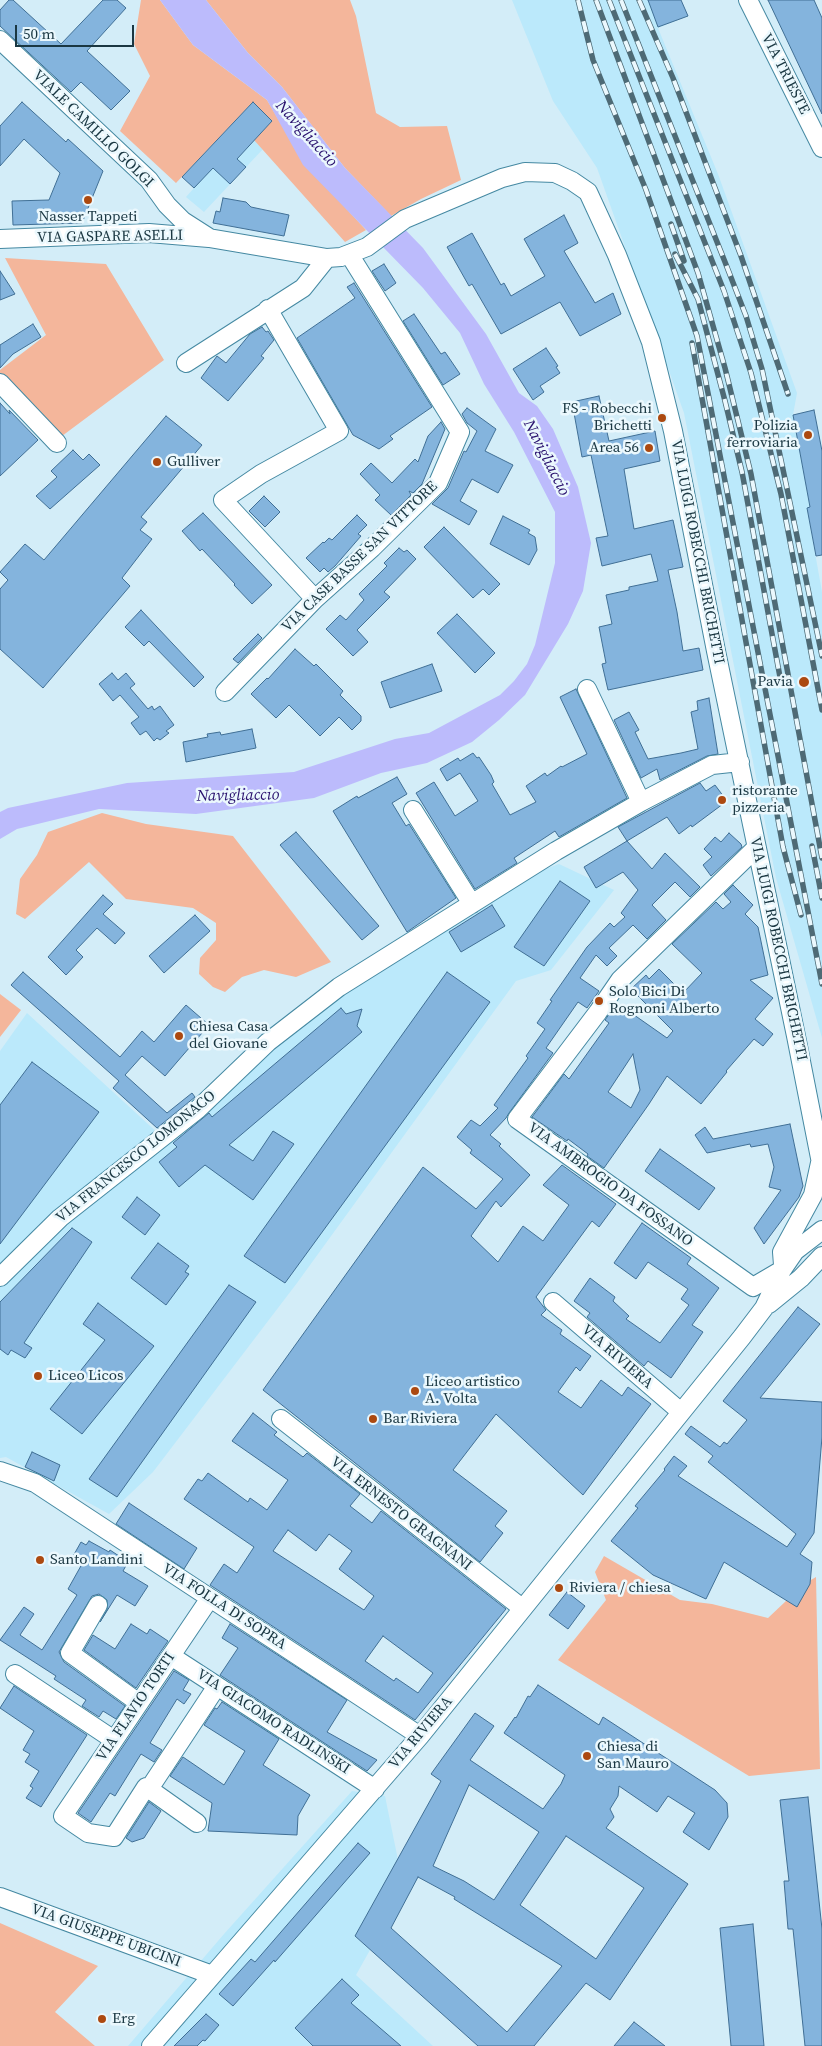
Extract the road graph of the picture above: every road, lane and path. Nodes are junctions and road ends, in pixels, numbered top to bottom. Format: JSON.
{"nodes":[{"id":1,"x":748,"y":0,"type":"edge"},
{"id":2,"x":0,"y":40,"type":"edge"},
{"id":3,"x":822,"y":148,"type":"edge"},
{"id":4,"x":208,"y":238,"type":"junction"},
{"id":5,"x":0,"y":239,"type":"edge"},
{"id":6,"x":367,"y":247,"type":"joint"},
{"id":7,"x":349,"y":254,"type":"junction"},
{"id":8,"x":326,"y":258,"type":"junction"},
{"id":9,"x":268,"y":309,"type":"junction"},
{"id":10,"x":186,"y":363,"type":"dead end"},
{"id":11,"x":0,"y":383,"type":"edge"},
{"id":12,"x":57,"y":443,"type":"dead end"},
{"id":13,"x":315,"y":599,"type":"junction"},
{"id":14,"x":587,"y":689,"type":"dead end"},
{"id":15,"x":225,"y":692,"type":"dead end"},
{"id":16,"x":740,"y":762,"type":"junction"},
{"id":17,"x":641,"y":802,"type":"junction"},
{"id":18,"x":413,"y":810,"type":"dead end"},
{"id":19,"x":756,"y":848,"type":"junction"},
{"id":20,"x":472,"y":904,"type":"junction"},
{"id":21,"x":821,"y":1166,"type":"edge"},
{"id":22,"x":813,"y":1195,"type":"joint"},
{"id":23,"x":820,"y":1229,"type":"edge"},
{"id":24,"x":822,"y":1256,"type":"edge"},
{"id":25,"x":782,"y":1270,"type":"junction"},
{"id":26,"x":804,"y":1275,"type":"junction"},
{"id":27,"x":0,"y":1277,"type":"edge"},
{"id":28,"x":753,"y":1287,"type":"joint"},
{"id":29,"x":553,"y":1302,"type":"dead end"},
{"id":30,"x":764,"y":1308,"type":"junction"},
{"id":31,"x":682,"y":1412,"type":"junction"},
{"id":32,"x":281,"y":1419,"type":"dead end"},
{"id":33,"x":0,"y":1471,"type":"edge"},
{"id":34,"x":210,"y":1598,"type":"junction"},
{"id":35,"x":98,"y":1605,"type":"dead end"},
{"id":36,"x":522,"y":1608,"type":"junction"},
{"id":37,"x":171,"y":1656,"type":"junction"},
{"id":38,"x":15,"y":1674,"type":"dead end"},
{"id":39,"x":217,"y":1686,"type":"junction"},
{"id":40,"x":139,"y":1703,"type":"junction"},
{"id":41,"x":420,"y":1736,"type":"junction"},
{"id":42,"x":114,"y":1740,"type":"junction"},
{"id":43,"x":149,"y":1789,"type":"junction"},
{"id":44,"x":376,"y":1789,"type":"junction"},
{"id":45,"x":197,"y":1823,"type":"dead end"},
{"id":46,"x":0,"y":1897,"type":"edge"},
{"id":47,"x":212,"y":1975,"type":"junction"},
{"id":48,"x":151,"y":2046,"type":"edge"}],
"edges":[{"from":1,"to":3,"type":"street","name":"VIA TRIESTE"},
{"from":2,"to":4,"type":"street","name":"VIALE CAMILLO GOLGI"},
{"from":4,"to":5,"type":"street","name":"VIA GASPARE ASELLI"},
{"from":4,"to":8,"type":"street","name":"VIA GASPARE ASELLI"},
{"from":6,"to":7,"type":"street","name":"VIA GASPARE ASELLI"},
{"from":6,"to":16,"type":"street","name":"VIA LUIGI ROBECCHI BRICHETTI"},
{"from":7,"to":8,"type":"street","name":"VIA GASPARE ASELLI"},
{"from":7,"to":13,"type":"street","name":"VIA CASE BASSE SAN VITTORE"},
{"from":8,"to":9,"type":"street"},
{"from":9,"to":10,"type":"street"},
{"from":9,"to":13,"type":"street"},
{"from":11,"to":12,"type":"street"},
{"from":13,"to":15,"type":"street","name":"VIA CASE BASSE SAN VITTORE"},
{"from":14,"to":17,"type":"street"},
{"from":16,"to":17,"type":"street","name":"VIA FRANCESCO LOMONACO"},
{"from":16,"to":19,"type":"street","name":"VIA LUIGI ROBECCHI BRICHETTI"},
{"from":17,"to":20,"type":"street","name":"VIA FRANCESCO LOMONACO"},
{"from":18,"to":20,"type":"street"},
{"from":19,"to":21,"type":"street","name":"VIA LUIGI ROBECCHI BRICHETTI"},
{"from":19,"to":28,"type":"street","name":"VIA AMBROGIO DA FOSSANO"},
{"from":20,"to":27,"type":"street","name":"VIA FRANCESCO LOMONACO"},
{"from":21,"to":22,"type":"street","name":"VIA LUIGI ROBECCHI BRICHETTI"},
{"from":22,"to":25,"type":"street","name":"VIA RIVIERA"},
{"from":23,"to":25,"type":"street","name":"VIA RIVIERA"},
{"from":23,"to":26,"type":"street","name":"VIA RIVIERA"},
{"from":24,"to":26,"type":"street","name":"VIA RIVIERA"},
{"from":25,"to":26,"type":"street"},
{"from":25,"to":28,"type":"street","name":"VIA RIVIERA"},
{"from":25,"to":30,"type":"street","name":"VIA RIVIERA"},
{"from":26,"to":30,"type":"street","name":"VIA RIVIERA"},
{"from":29,"to":31,"type":"street","name":"VIA RIVIERA"},
{"from":30,"to":31,"type":"street","name":"VIA RIVIERA"},
{"from":31,"to":36,"type":"street","name":"VIA RIVIERA"},
{"from":32,"to":36,"type":"street","name":"VIA ERNESTO GRAGNANI"},
{"from":33,"to":34,"type":"street","name":"VIA FOLLA DI SOPRA"},
{"from":34,"to":37,"type":"street","name":"VIA FLAVIO TORTI"},
{"from":34,"to":41,"type":"street","name":"VIA FOLLA DI SOPRA"},
{"from":35,"to":40,"type":"street"},
{"from":36,"to":41,"type":"street","name":"VIA RIVIERA"},
{"from":37,"to":39,"type":"street","name":"VIA GIACOMO RADLINSKI"},
{"from":37,"to":40,"type":"street","name":"VIA FLAVIO TORTI"},
{"from":38,"to":42,"type":"street"},
{"from":39,"to":43,"type":"street"},
{"from":39,"to":44,"type":"street","name":"VIA GIACOMO RADLINSKI"},
{"from":40,"to":42,"type":"street","name":"VIA FLAVIO TORTI"},
{"from":41,"to":44,"type":"street","name":"VIA RIVIERA"},
{"from":42,"to":43,"type":"street","name":"VIA FLAVIO TORTI"},
{"from":43,"to":45,"type":"street"},
{"from":44,"to":47,"type":"street","name":"VIA RIVIERA"},
{"from":46,"to":47,"type":"street","name":"VIA GIUSEPPE UBICINI"},
{"from":47,"to":48,"type":"street","name":"VIA RIVIERA"}]}
